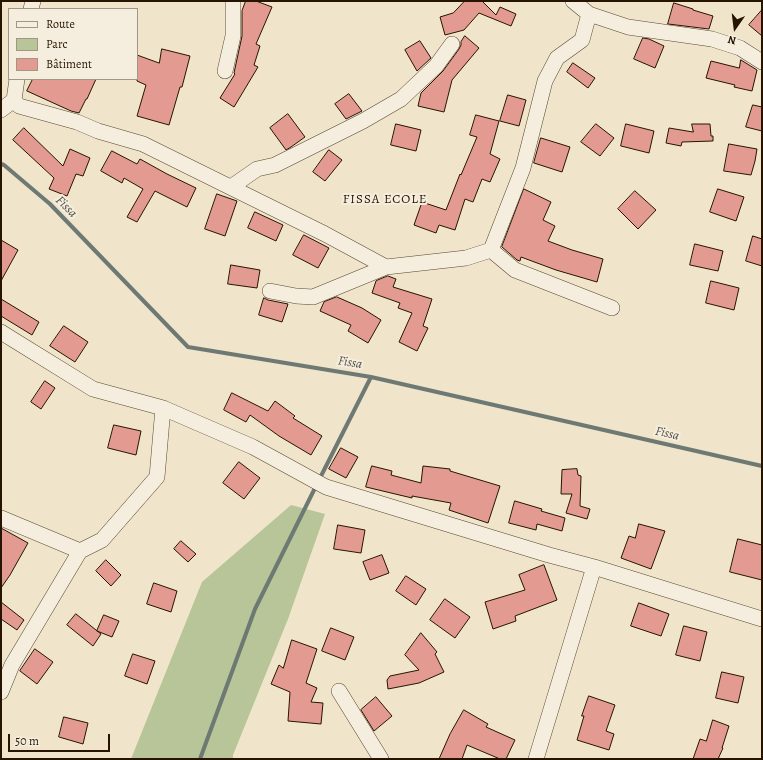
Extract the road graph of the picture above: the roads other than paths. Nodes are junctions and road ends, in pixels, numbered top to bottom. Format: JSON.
{"nodes":[{"id":1,"x":233,"y":1,"type":"edge"},
{"id":2,"x":572,"y":1,"type":"edge"},
{"id":3,"x":589,"y":14,"type":"junction"},
{"id":4,"x":452,"y":44,"type":"dead end"},
{"id":5,"x":762,"y":62,"type":"edge"},
{"id":6,"x":225,"y":71,"type":"dead end"},
{"id":7,"x":17,"y":80,"type":"edge"},
{"id":8,"x":14,"y":100,"type":"junction"},
{"id":9,"x":1,"y":110,"type":"edge"},
{"id":10,"x":231,"y":187,"type":"junction"},
{"id":11,"x":491,"y":250,"type":"junction"},
{"id":12,"x":386,"y":267,"type":"junction"},
{"id":13,"x":270,"y":291,"type":"dead end"},
{"id":14,"x":612,"y":308,"type":"dead end"},
{"id":15,"x":1,"y":332,"type":"edge"},
{"id":16,"x":164,"y":408,"type":"junction"},
{"id":17,"x":1,"y":518,"type":"edge"},
{"id":18,"x":80,"y":551,"type":"junction"},
{"id":19,"x":594,"y":567,"type":"junction"},
{"id":20,"x":762,"y":618,"type":"edge"},
{"id":21,"x":339,"y":691,"type":"dead end"},
{"id":22,"x":1,"y":692,"type":"edge"},
{"id":23,"x":381,"y":759,"type":"edge"},
{"id":24,"x":536,"y":759,"type":"edge"}],
"edges":[{"from":1,"to":6,"type":"street"},
{"from":2,"to":3,"type":"street"},
{"from":3,"to":5,"type":"street"},
{"from":3,"to":11,"type":"street"},
{"from":4,"to":10,"type":"street"},
{"from":7,"to":8,"type":"street"},
{"from":8,"to":9,"type":"street"},
{"from":8,"to":10,"type":"street"},
{"from":10,"to":12,"type":"street"},
{"from":11,"to":12,"type":"street"},
{"from":11,"to":14,"type":"street"},
{"from":12,"to":13,"type":"street"},
{"from":15,"to":16,"type":"street"},
{"from":16,"to":18,"type":"street"},
{"from":16,"to":19,"type":"street"},
{"from":17,"to":18,"type":"street"},
{"from":18,"to":22,"type":"street"},
{"from":19,"to":20,"type":"street"},
{"from":19,"to":24,"type":"street"},
{"from":21,"to":23,"type":"street"}]}
